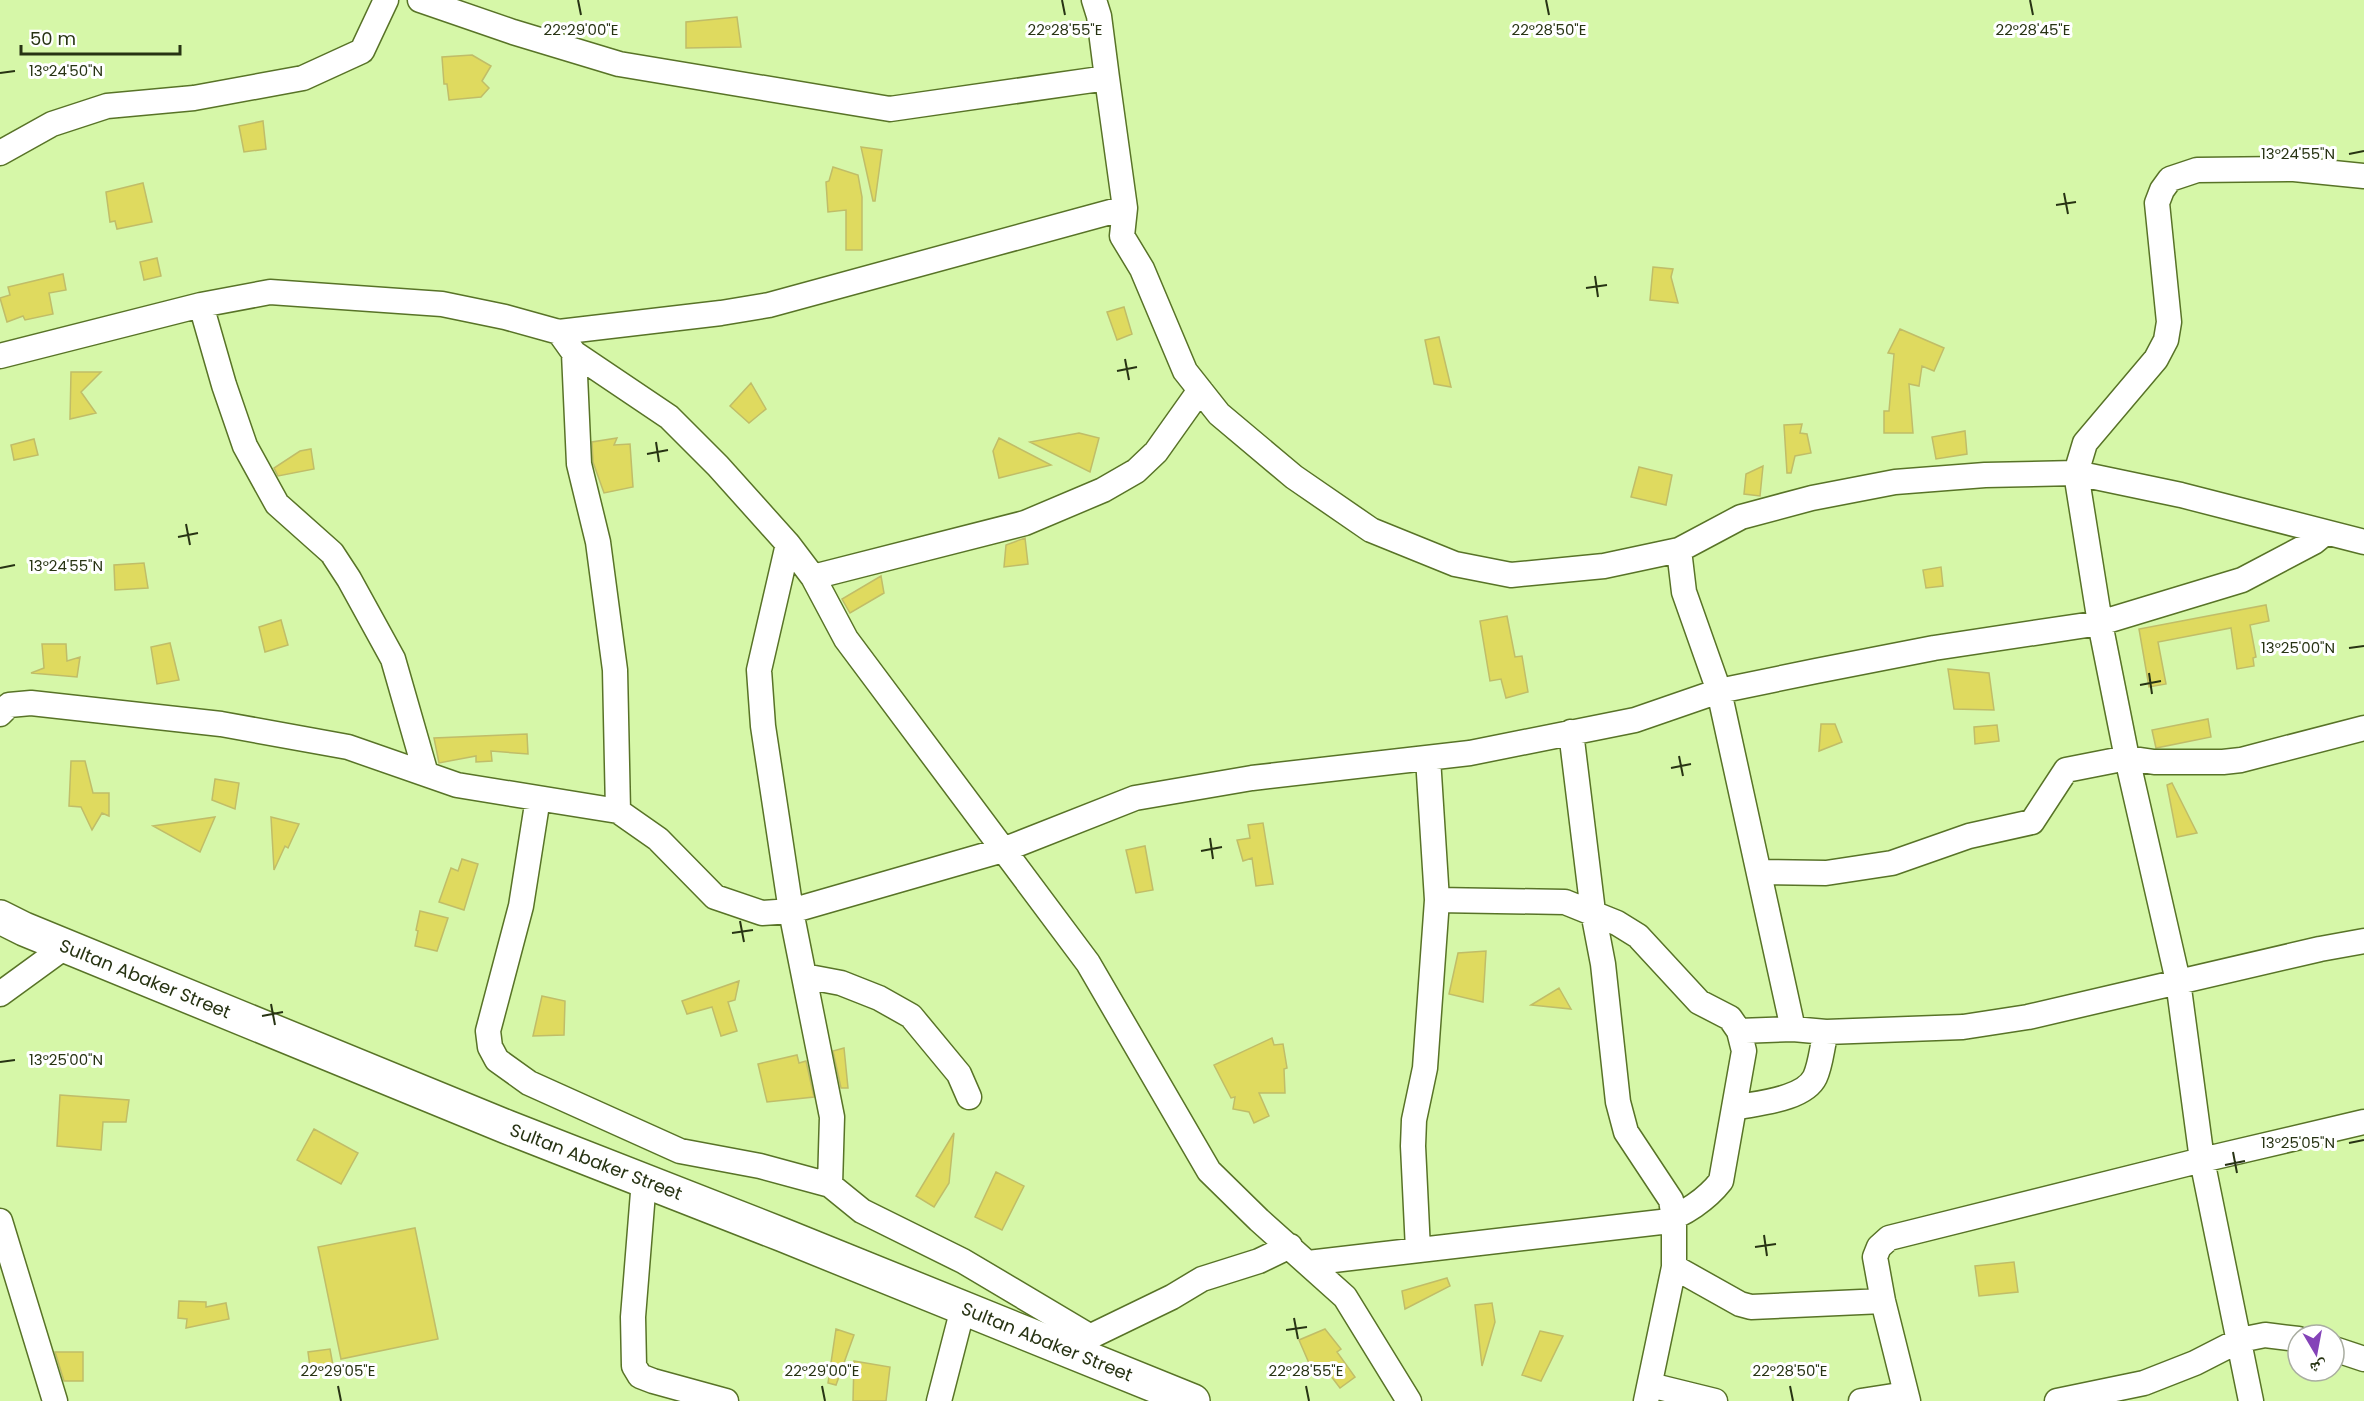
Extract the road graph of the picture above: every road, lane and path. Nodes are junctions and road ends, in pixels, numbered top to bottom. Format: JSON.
{"nodes":[{"id":1,"x":386,"y":0,"type":"edge"},
{"id":2,"x":420,"y":0,"type":"edge"},
{"id":3,"x":1094,"y":0,"type":"edge"},
{"id":4,"x":1107,"y":78,"type":"junction"},
{"id":5,"x":0,"y":153,"type":"edge"},
{"id":6,"x":2364,"y":176,"type":"edge"},
{"id":7,"x":1125,"y":208,"type":"junction"},
{"id":8,"x":201,"y":305,"type":"junction"},
{"id":9,"x":559,"y":332,"type":"junction"},
{"id":10,"x":574,"y":353,"type":"junction"},
{"id":11,"x":0,"y":356,"type":"edge"},
{"id":12,"x":1200,"y":390,"type":"junction"},
{"id":13,"x":2076,"y":473,"type":"junction"},
{"id":14,"x":2325,"y":533,"type":"junction"},
{"id":15,"x":2364,"y":542,"type":"edge"},
{"id":16,"x":788,"y":544,"type":"junction"},
{"id":17,"x":1679,"y":550,"type":"junction"},
{"id":18,"x":813,"y":578,"type":"junction"},
{"id":19,"x":2100,"y":623,"type":"junction"},
{"id":20,"x":1719,"y":691,"type":"junction"},
{"id":21,"x":0,"y":714,"type":"edge"},
{"id":22,"x":2364,"y":728,"type":"edge"},
{"id":23,"x":1571,"y":732,"type":"junction"},
{"id":24,"x":1428,"y":758,"type":"junction"},
{"id":25,"x":2127,"y":758,"type":"junction"},
{"id":26,"x":426,"y":774,"type":"junction"},
{"id":27,"x":538,"y":798,"type":"junction"},
{"id":28,"x":618,"y":811,"type":"junction"},
{"id":29,"x":1003,"y":850,"type":"junction"},
{"id":30,"x":1760,"y":872,"type":"junction"},
{"id":31,"x":1437,"y":900,"type":"junction"},
{"id":32,"x":791,"y":911,"type":"junction"},
{"id":33,"x":1593,"y":912,"type":"junction"},
{"id":34,"x":0,"y":917,"type":"edge"},
{"id":35,"x":2364,"y":941,"type":"edge"},
{"id":36,"x":66,"y":946,"type":"junction"},
{"id":37,"x":804,"y":976,"type":"junction"},
{"id":38,"x":2178,"y":981,"type":"junction"},
{"id":39,"x":0,"y":994,"type":"edge"},
{"id":40,"x":1793,"y":1029,"type":"junction"},
{"id":41,"x":1739,"y":1031,"type":"junction"},
{"id":42,"x":1826,"y":1032,"type":"junction"},
{"id":43,"x":969,"y":1097,"type":"dead end"},
{"id":44,"x":1734,"y":1108,"type":"junction"},
{"id":45,"x":2364,"y":1122,"type":"edge"},
{"id":46,"x":2202,"y":1160,"type":"junction"},
{"id":47,"x":644,"y":1180,"type":"junction"},
{"id":48,"x":830,"y":1185,"type":"junction"},
{"id":49,"x":1674,"y":1218,"type":"junction"},
{"id":50,"x":2,"y":1233,"type":"edge"},
{"id":51,"x":1290,"y":1246,"type":"junction"},
{"id":52,"x":1418,"y":1250,"type":"junction"},
{"id":53,"x":1308,"y":1263,"type":"junction"},
{"id":54,"x":1674,"y":1267,"type":"junction"},
{"id":55,"x":1883,"y":1301,"type":"junction"},
{"id":56,"x":963,"y":1308,"type":"junction"},
{"id":57,"x":2286,"y":1338,"type":"edge"},
{"id":58,"x":2240,"y":1340,"type":"junction"},
{"id":59,"x":1078,"y":1343,"type":"junction"},
{"id":60,"x":2346,"y":1354,"type":"edge"},
{"id":61,"x":2364,"y":1359,"type":"edge"},
{"id":62,"x":1648,"y":1393,"type":"edge"},
{"id":63,"x":1907,"y":1397,"type":"edge"},
{"id":64,"x":55,"y":1401,"type":"edge"},
{"id":65,"x":726,"y":1401,"type":"edge"},
{"id":66,"x":939,"y":1401,"type":"edge"},
{"id":67,"x":1193,"y":1401,"type":"edge"},
{"id":68,"x":1409,"y":1401,"type":"edge"},
{"id":69,"x":1715,"y":1401,"type":"edge"},
{"id":70,"x":1861,"y":1401,"type":"edge"},
{"id":71,"x":2057,"y":1401,"type":"edge"},
{"id":72,"x":2251,"y":1401,"type":"edge"}],
"edges":[{"from":1,"to":5,"type":"street"},
{"from":2,"to":4,"type":"street"},
{"from":3,"to":4,"type":"street"},
{"from":4,"to":7,"type":"street"},
{"from":6,"to":13,"type":"street"},
{"from":7,"to":9,"type":"street"},
{"from":7,"to":12,"type":"street"},
{"from":8,"to":9,"type":"street"},
{"from":8,"to":11,"type":"street"},
{"from":8,"to":26,"type":"street"},
{"from":9,"to":10,"type":"street"},
{"from":10,"to":16,"type":"street"},
{"from":10,"to":28,"type":"street"},
{"from":12,"to":17,"type":"street"},
{"from":12,"to":18,"type":"street"},
{"from":13,"to":14,"type":"street"},
{"from":13,"to":17,"type":"street"},
{"from":13,"to":19,"type":"street"},
{"from":14,"to":15,"type":"street"},
{"from":14,"to":19,"type":"street"},
{"from":16,"to":18,"type":"street"},
{"from":16,"to":32,"type":"street"},
{"from":17,"to":20,"type":"street"},
{"from":18,"to":29,"type":"street"},
{"from":19,"to":20,"type":"street"},
{"from":19,"to":25,"type":"street"},
{"from":20,"to":23,"type":"street"},
{"from":20,"to":30,"type":"street"},
{"from":21,"to":26,"type":"street"},
{"from":22,"to":25,"type":"street"},
{"from":23,"to":24,"type":"street"},
{"from":23,"to":33,"type":"street"},
{"from":24,"to":29,"type":"street"},
{"from":24,"to":31,"type":"street"},
{"from":25,"to":30,"type":"street"},
{"from":25,"to":38,"type":"street"},
{"from":26,"to":27,"type":"street"},
{"from":27,"to":28,"type":"street"},
{"from":27,"to":48,"type":"street"},
{"from":28,"to":32,"type":"street"},
{"from":29,"to":32,"type":"street"},
{"from":29,"to":51,"type":"street"},
{"from":30,"to":40,"type":"street"},
{"from":31,"to":33,"type":"street"},
{"from":31,"to":52,"type":"street"},
{"from":32,"to":37,"type":"street"},
{"from":33,"to":41,"type":"street"},
{"from":33,"to":49,"type":"street"},
{"from":34,"to":36,"type":"highway","name":"Sultan Abaker Street"},
{"from":35,"to":38,"type":"street"},
{"from":36,"to":39,"type":"street"},
{"from":36,"to":47,"type":"highway","name":"Sultan Abaker Street"},
{"from":37,"to":43,"type":"street"},
{"from":37,"to":48,"type":"street"},
{"from":38,"to":42,"type":"street"},
{"from":38,"to":46,"type":"street"},
{"from":40,"to":41,"type":"street"},
{"from":40,"to":42,"type":"street"},
{"from":41,"to":44,"type":"street"},
{"from":42,"to":44,"type":"street"},
{"from":44,"to":49,"type":"street"},
{"from":45,"to":46,"type":"street"},
{"from":46,"to":55,"type":"street"},
{"from":46,"to":58,"type":"street"},
{"from":47,"to":56,"type":"highway","name":"Sultan Abaker Street"},
{"from":47,"to":65,"type":"street"},
{"from":48,"to":59,"type":"street"},
{"from":49,"to":52,"type":"street"},
{"from":49,"to":54,"type":"street"},
{"from":50,"to":64,"type":"street"},
{"from":51,"to":53,"type":"street"},
{"from":51,"to":59,"type":"street"},
{"from":52,"to":53,"type":"street"},
{"from":53,"to":68,"type":"street"},
{"from":54,"to":55,"type":"street"},
{"from":54,"to":62,"type":"street"},
{"from":55,"to":63,"type":"street"},
{"from":56,"to":59,"type":"highway","name":"Sultan Abaker Street"},
{"from":56,"to":66,"type":"street"},
{"from":57,"to":58,"type":"street"},
{"from":58,"to":71,"type":"street"},
{"from":58,"to":72,"type":"street"},
{"from":59,"to":67,"type":"highway","name":"Sultan Abaker Street"},
{"from":60,"to":61,"type":"street"},
{"from":62,"to":69,"type":"street"},
{"from":63,"to":70,"type":"street"}]}
